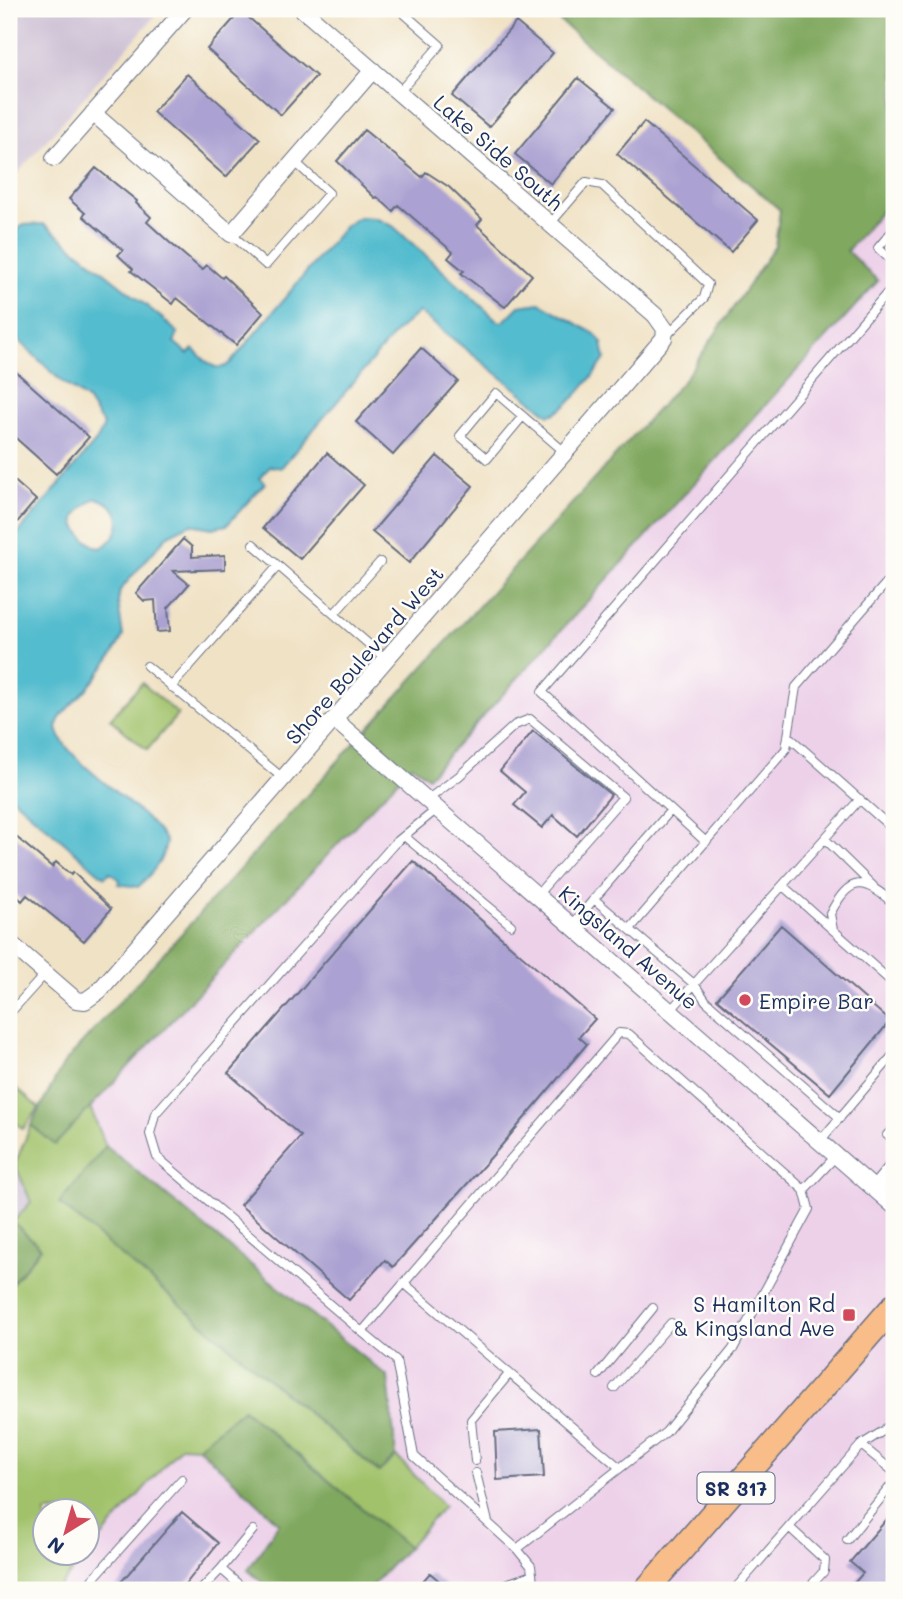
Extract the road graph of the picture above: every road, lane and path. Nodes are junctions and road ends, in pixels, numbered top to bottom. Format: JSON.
{"nodes":[{"id":1,"x":185,"y":9,"type":"edge"},
{"id":2,"x":302,"y":9,"type":"edge"},
{"id":3,"x":398,"y":9,"type":"edge"},
{"id":4,"x":373,"y":70,"type":"junction"},
{"id":5,"x":399,"y":92,"type":"junction"},
{"id":6,"x":93,"y":113,"type":"junction"},
{"id":7,"x":54,"y":158,"type":"dead end"},
{"id":8,"x":294,"y":161,"type":"junction"},
{"id":9,"x":550,"y":224,"type":"junction"},
{"id":10,"x":894,"y":229,"type":"edge"},
{"id":11,"x":231,"y":234,"type":"junction"},
{"id":12,"x":894,"y":263,"type":"edge"},
{"id":13,"x":894,"y":285,"type":"edge"},
{"id":14,"x":665,"y":334,"type":"junction"},
{"id":15,"x":523,"y":416,"type":"junction"},
{"id":16,"x":567,"y":454,"type":"junction"},
{"id":17,"x":253,"y":544,"type":"dead end"},
{"id":18,"x":380,"y":562,"type":"dead end"},
{"id":19,"x":278,"y":566,"type":"junction"},
{"id":20,"x":894,"y":573,"type":"edge"},
{"id":21,"x":334,"y":614,"type":"junction"},
{"id":22,"x":387,"y":660,"type":"junction"},
{"id":23,"x":147,"y":666,"type":"dead end"},
{"id":24,"x":171,"y":687,"type":"junction"},
{"id":25,"x":335,"y":720,"type":"junction"},
{"id":26,"x":788,"y":736,"type":"junction"},
{"id":27,"x":284,"y":779,"type":"junction"},
{"id":28,"x":860,"y":799,"type":"junction"},
{"id":29,"x":432,"y":804,"type":"junction"},
{"id":30,"x":671,"y":810,"type":"junction"},
{"id":31,"x":894,"y":830,"type":"edge"},
{"id":32,"x":404,"y":836,"type":"junction"},
{"id":33,"x":825,"y":839,"type":"junction"},
{"id":34,"x":706,"y":842,"type":"junction"},
{"id":35,"x":783,"y":886,"type":"junction"},
{"id":36,"x":874,"y":886,"type":"junction"},
{"id":37,"x":537,"y":895,"type":"junction"},
{"id":38,"x":594,"y":899,"type":"junction"},
{"id":39,"x":894,"y":904,"type":"edge"},
{"id":40,"x":511,"y":925,"type":"dead end"},
{"id":41,"x":572,"y":925,"type":"junction"},
{"id":42,"x":630,"y":929,"type":"junction"},
{"id":43,"x":833,"y":930,"type":"junction"},
{"id":44,"x":9,"y":942,"type":"edge"},
{"id":45,"x":45,"y":974,"type":"junction"},
{"id":46,"x":694,"y":984,"type":"junction"},
{"id":47,"x":894,"y":984,"type":"edge"},
{"id":48,"x":670,"y":1011,"type":"junction"},
{"id":49,"x":9,"y":1014,"type":"edge"},
{"id":50,"x":894,"y":1054,"type":"edge"},
{"id":51,"x":840,"y":1118,"type":"junction"},
{"id":52,"x":820,"y":1141,"type":"junction"},
{"id":53,"x":836,"y":1156,"type":"junction"},
{"id":54,"x":894,"y":1166,"type":"edge"},
{"id":55,"x":875,"y":1189,"type":"junction"},
{"id":56,"x":804,"y":1190,"type":"junction"},
{"id":57,"x":894,"y":1206,"type":"edge"},
{"id":58,"x":405,"y":1284,"type":"junction"},
{"id":59,"x":894,"y":1306,"type":"edge"},
{"id":60,"x":653,"y":1308,"type":"dead end"},
{"id":61,"x":671,"y":1323,"type":"dead end"},
{"id":62,"x":362,"y":1332,"type":"junction"},
{"id":63,"x":509,"y":1374,"type":"junction"},
{"id":64,"x":598,"y":1375,"type":"dead end"},
{"id":65,"x":614,"y":1388,"type":"dead end"},
{"id":66,"x":890,"y":1426,"type":"edge"},
{"id":67,"x":894,"y":1435,"type":"edge"},
{"id":68,"x":861,"y":1446,"type":"junction"},
{"id":69,"x":475,"y":1461,"type":"dead end"},
{"id":70,"x":620,"y":1468,"type":"junction"},
{"id":71,"x":894,"y":1472,"type":"edge"},
{"id":72,"x":476,"y":1474,"type":"dead end"},
{"id":73,"x":182,"y":1479,"type":"dead end"},
{"id":74,"x":894,"y":1482,"type":"edge"},
{"id":75,"x":488,"y":1522,"type":"junction"},
{"id":76,"x":789,"y":1527,"type":"junction"},
{"id":77,"x":253,"y":1530,"type":"dead end"},
{"id":78,"x":847,"y":1540,"type":"dead end"},
{"id":79,"x":517,"y":1549,"type":"junction"},
{"id":80,"x":221,"y":1569,"type":"junction"},
{"id":81,"x":532,"y":1575,"type":"junction"},
{"id":82,"x":82,"y":1590,"type":"edge"},
{"id":83,"x":201,"y":1590,"type":"edge"},
{"id":84,"x":245,"y":1590,"type":"edge"},
{"id":85,"x":489,"y":1590,"type":"edge"},
{"id":86,"x":534,"y":1590,"type":"edge"},
{"id":87,"x":646,"y":1590,"type":"edge"},
{"id":88,"x":734,"y":1590,"type":"edge"},
{"id":89,"x":807,"y":1590,"type":"edge"}],
"edges":[{"from":1,"to":6,"type":"street"},
{"from":2,"to":4,"type":"street","name":"Lake Side South"},
{"from":3,"to":5,"type":"lane"},
{"from":4,"to":5,"type":"street","name":"Lake Side South"},
{"from":4,"to":8,"type":"street"},
{"from":5,"to":9,"type":"street","name":"Lake Side South"},
{"from":6,"to":7,"type":"street"},
{"from":6,"to":11,"type":"street"},
{"from":8,"to":11,"type":"street"},
{"from":8,"to":11,"type":"lane"},
{"from":9,"to":14,"type":"street","name":"Lake Side South"},
{"from":9,"to":14,"type":"lane"},
{"from":10,"to":12,"type":"lane"},
{"from":13,"to":30,"type":"lane"},
{"from":14,"to":16,"type":"street","name":"Shore Boulevard West"},
{"from":15,"to":15,"type":"lane"},
{"from":15,"to":16,"type":"lane"},
{"from":16,"to":22,"type":"street","name":"Shore Boulevard West"},
{"from":17,"to":19,"type":"lane"},
{"from":18,"to":21,"type":"lane"},
{"from":19,"to":21,"type":"lane"},
{"from":19,"to":24,"type":"lane"},
{"from":20,"to":26,"type":"lane"},
{"from":21,"to":22,"type":"lane"},
{"from":22,"to":25,"type":"street","name":"Shore Boulevard West"},
{"from":23,"to":24,"type":"lane"},
{"from":24,"to":27,"type":"lane"},
{"from":25,"to":27,"type":"street","name":"Shore Boulevard West"},
{"from":25,"to":29,"type":"street","name":"Kingsland Avenue"},
{"from":26,"to":28,"type":"lane"},
{"from":26,"to":34,"type":"lane"},
{"from":27,"to":45,"type":"street","name":"Shore Boulevard West"},
{"from":28,"to":31,"type":"lane"},
{"from":28,"to":33,"type":"lane"},
{"from":29,"to":32,"type":"lane"},
{"from":29,"to":37,"type":"street","name":"Kingsland Avenue"},
{"from":29,"to":37,"type":"lane"},
{"from":30,"to":34,"type":"lane"},
{"from":30,"to":38,"type":"lane"},
{"from":32,"to":40,"type":"lane"},
{"from":32,"to":62,"type":"lane"},
{"from":33,"to":35,"type":"lane"},
{"from":33,"to":36,"type":"lane"},
{"from":34,"to":42,"type":"lane"},
{"from":35,"to":43,"type":"lane"},
{"from":35,"to":46,"type":"lane"},
{"from":36,"to":39,"type":"lane"},
{"from":36,"to":43,"type":"lane"},
{"from":37,"to":41,"type":"street","name":"Kingsland Avenue"},
{"from":38,"to":41,"type":"lane"},
{"from":38,"to":42,"type":"lane"},
{"from":41,"to":48,"type":"street","name":"Kingsland Avenue"},
{"from":42,"to":46,"type":"lane"},
{"from":43,"to":47,"type":"lane"},
{"from":44,"to":45,"type":"street"},
{"from":45,"to":49,"type":"lane"},
{"from":46,"to":48,"type":"lane"},
{"from":46,"to":51,"type":"lane"},
{"from":48,"to":52,"type":"street","name":"Kingsland Avenue"},
{"from":50,"to":51,"type":"lane"},
{"from":51,"to":52,"type":"lane"},
{"from":52,"to":53,"type":"street","name":"Kingsland Avenue"},
{"from":53,"to":55,"type":"street","name":"Kingsland Avenue"},
{"from":53,"to":56,"type":"lane"},
{"from":54,"to":55,"type":"street"},
{"from":55,"to":57,"type":"street","name":"Kingsland Avenue"},
{"from":56,"to":58,"type":"lane"},
{"from":56,"to":70,"type":"lane"},
{"from":58,"to":62,"type":"lane"},
{"from":58,"to":63,"type":"lane"},
{"from":59,"to":87,"type":"main road","number":"SR 317"},
{"from":60,"to":64,"type":"lane"},
{"from":61,"to":65,"type":"lane"},
{"from":62,"to":75,"type":"lane"},
{"from":63,"to":69,"type":"lane"},
{"from":63,"to":70,"type":"lane"},
{"from":66,"to":67,"type":"lane"},
{"from":66,"to":68,"type":"lane"},
{"from":68,"to":71,"type":"lane"},
{"from":68,"to":76,"type":"lane"},
{"from":70,"to":79,"type":"lane"},
{"from":72,"to":75,"type":"lane"},
{"from":73,"to":82,"type":"lane"},
{"from":74,"to":78,"type":"lane"},
{"from":75,"to":79,"type":"lane"},
{"from":76,"to":88,"type":"lane"},
{"from":76,"to":89,"type":"lane"},
{"from":77,"to":80,"type":"lane"},
{"from":79,"to":81,"type":"lane"},
{"from":80,"to":83,"type":"lane"},
{"from":80,"to":84,"type":"lane"},
{"from":81,"to":85,"type":"lane"},
{"from":81,"to":86,"type":"lane"}]}
